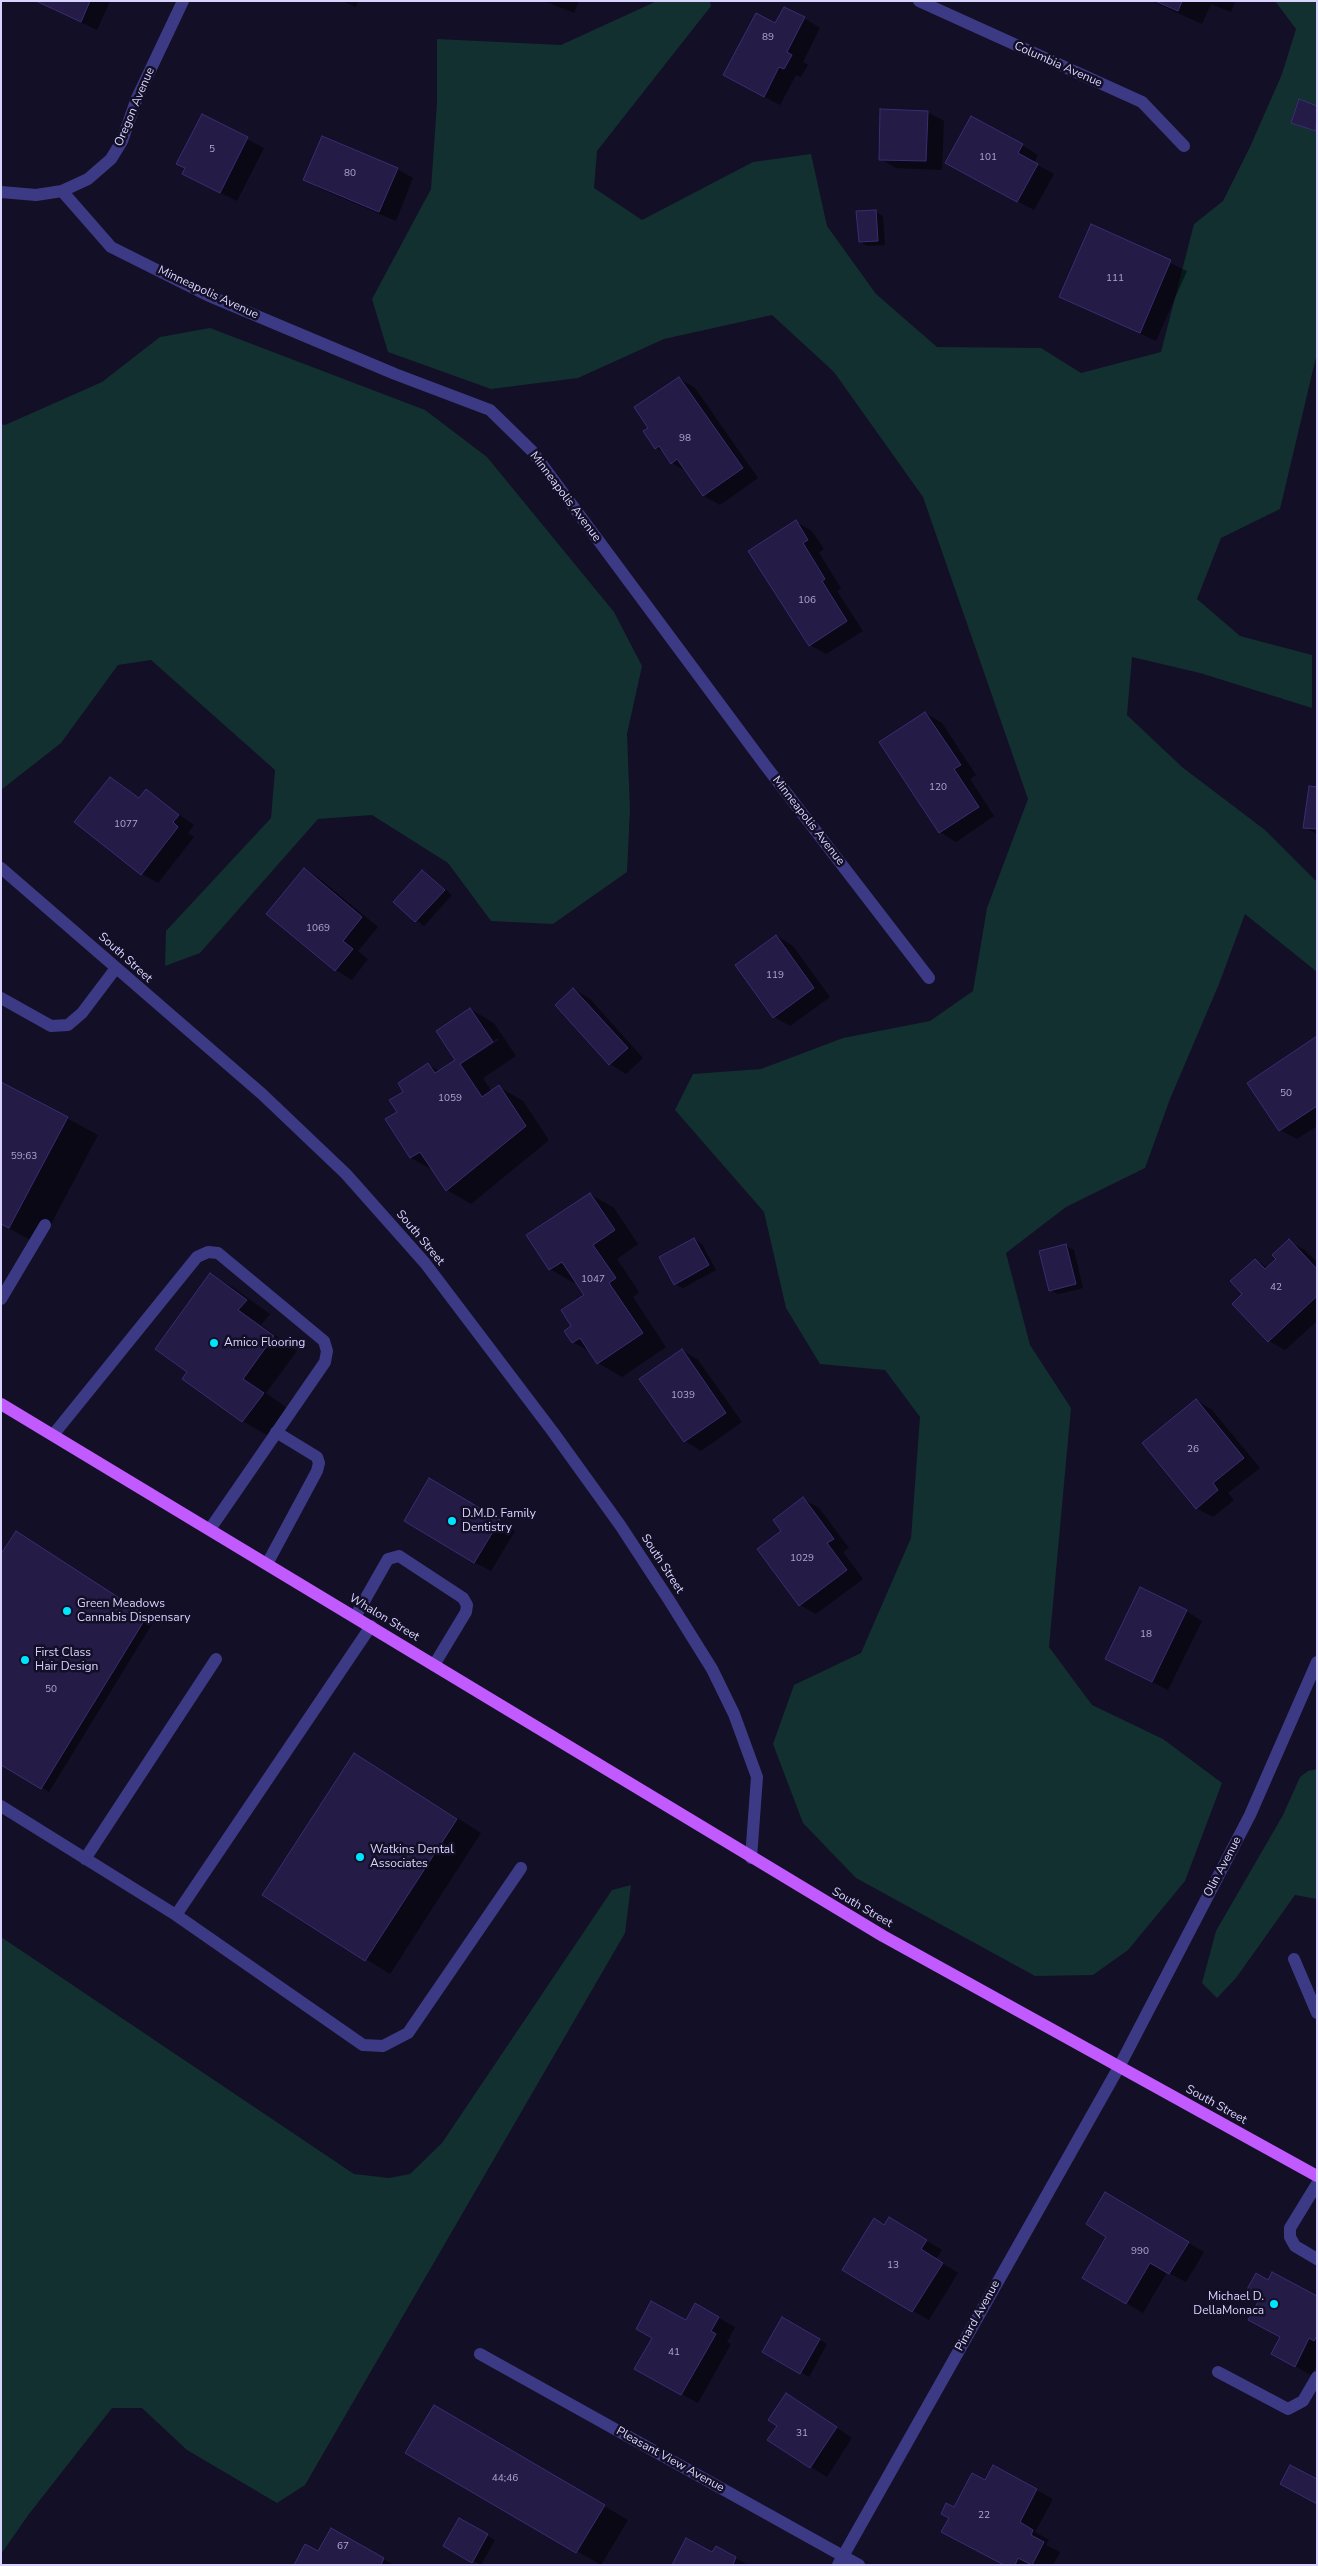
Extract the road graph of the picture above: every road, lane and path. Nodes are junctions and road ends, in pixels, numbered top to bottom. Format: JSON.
{"nodes":[{"id":1,"x":183,"y":1,"type":"edge"},
{"id":2,"x":919,"y":1,"type":"edge"},
{"id":3,"x":1184,"y":146,"type":"dead end"},
{"id":4,"x":62,"y":191,"type":"junction"},
{"id":5,"x":1,"y":192,"type":"edge"},
{"id":6,"x":1,"y":868,"type":"edge"},
{"id":7,"x":116,"y":968,"type":"junction"},
{"id":8,"x":929,"y":978,"type":"dead end"},
{"id":9,"x":1,"y":998,"type":"edge"},
{"id":10,"x":45,"y":1224,"type":"dead end"},
{"id":11,"x":1,"y":1299,"type":"edge"},
{"id":12,"x":1,"y":1404,"type":"edge"},
{"id":13,"x":276,"y":1432,"type":"junction"},
{"id":14,"x":53,"y":1435,"type":"junction"},
{"id":15,"x":210,"y":1529,"type":"junction"},
{"id":16,"x":267,"y":1564,"type":"junction"},
{"id":17,"x":355,"y":1617,"type":"junction"},
{"id":18,"x":371,"y":1626,"type":"junction"},
{"id":19,"x":216,"y":1659,"type":"dead end"},
{"id":20,"x":1317,"y":1662,"type":"edge"},
{"id":21,"x":434,"y":1665,"type":"junction"},
{"id":22,"x":1,"y":1806,"type":"edge"},
{"id":23,"x":751,"y":1858,"type":"junction"},
{"id":24,"x":85,"y":1859,"type":"junction"},
{"id":25,"x":521,"y":1868,"type":"dead end"},
{"id":26,"x":176,"y":1916,"type":"junction"},
{"id":27,"x":1294,"y":1959,"type":"dead end"},
{"id":28,"x":1317,"y":2013,"type":"edge"},
{"id":29,"x":1119,"y":2067,"type":"junction"},
{"id":30,"x":1317,"y":2176,"type":"edge"},
{"id":31,"x":1317,"y":2184,"type":"edge"},
{"id":32,"x":1317,"y":2259,"type":"edge"},
{"id":33,"x":480,"y":2354,"type":"dead end"},
{"id":34,"x":1218,"y":2372,"type":"dead end"},
{"id":35,"x":1317,"y":2377,"type":"edge"},
{"id":36,"x":840,"y":2560,"type":"edge"},
{"id":37,"x":860,"y":2565,"type":"edge"}],
"edges":[{"from":1,"to":4,"type":"street","name":"Oregon Avenue"},
{"from":2,"to":3,"type":"street","name":"Columbia Avenue"},
{"from":4,"to":5,"type":"street"},
{"from":4,"to":8,"type":"street","name":"Minneapolis Avenue"},
{"from":6,"to":7,"type":"street","name":"South Street"},
{"from":7,"to":9,"type":"street"},
{"from":7,"to":23,"type":"street","name":"South Street"},
{"from":10,"to":11,"type":"street"},
{"from":12,"to":14,"type":"main road","name":"Whalon Street"},
{"from":13,"to":14,"type":"street"},
{"from":13,"to":15,"type":"street"},
{"from":13,"to":16,"type":"street"},
{"from":14,"to":15,"type":"main road","name":"Whalon Street"},
{"from":15,"to":16,"type":"main road","name":"Whalon Street"},
{"from":16,"to":17,"type":"main road","name":"Whalon Street"},
{"from":17,"to":18,"type":"main road","name":"Whalon Street"},
{"from":17,"to":21,"type":"street"},
{"from":18,"to":21,"type":"main road","name":"Whalon Street"},
{"from":18,"to":26,"type":"street"},
{"from":19,"to":24,"type":"street"},
{"from":20,"to":29,"type":"street","name":"Olin Avenue"},
{"from":21,"to":23,"type":"main road","name":"Whalon Street"},
{"from":22,"to":24,"type":"street"},
{"from":23,"to":29,"type":"main road","name":"South Street"},
{"from":24,"to":26,"type":"street"},
{"from":25,"to":26,"type":"street"},
{"from":27,"to":28,"type":"street"},
{"from":29,"to":30,"type":"main road","name":"South Street"},
{"from":29,"to":36,"type":"street","name":"Pinard Avenue"},
{"from":31,"to":32,"type":"street"},
{"from":33,"to":36,"type":"street","name":"Pleasant View Avenue"},
{"from":34,"to":35,"type":"street"},
{"from":36,"to":37,"type":"street","name":"Pleasant View Avenue"}]}
